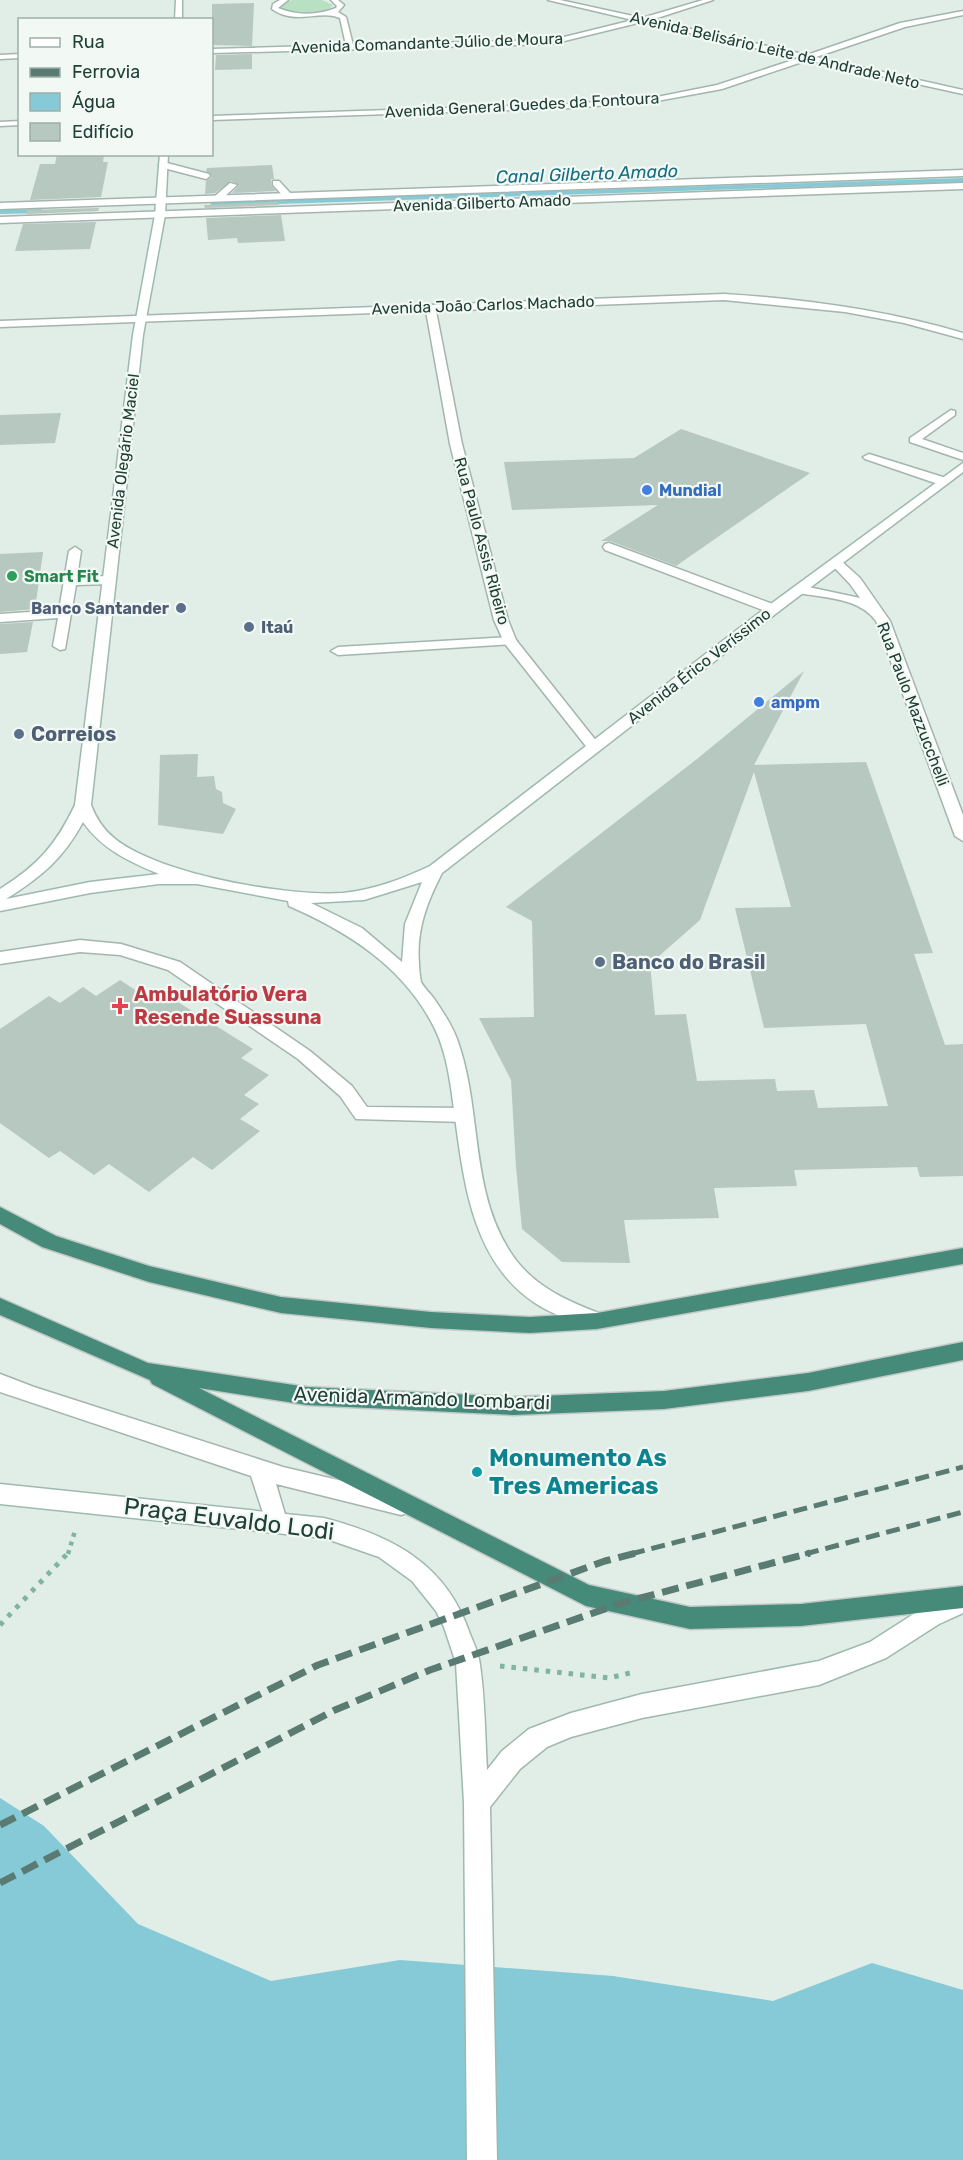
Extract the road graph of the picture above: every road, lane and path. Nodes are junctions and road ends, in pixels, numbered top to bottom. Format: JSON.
{"nodes":[{"id":1,"x":179,"y":0,"type":"edge"},
{"id":2,"x":285,"y":0,"type":"edge"},
{"id":3,"x":334,"y":0,"type":"edge"},
{"id":4,"x":551,"y":0,"type":"edge"},
{"id":5,"x":591,"y":0,"type":"edge"},
{"id":6,"x":710,"y":0,"type":"edge"},
{"id":7,"x":632,"y":9,"type":"dead end"},
{"id":8,"x":332,"y":12,"type":"junction"},
{"id":9,"x":963,"y":13,"type":"edge"},
{"id":10,"x":641,"y":15,"type":"junction"},
{"id":11,"x":664,"y":15,"type":"junction"},
{"id":12,"x":178,"y":18,"type":"edge"},
{"id":13,"x":677,"y":19,"type":"dead end"},
{"id":14,"x":350,"y":46,"type":"junction"},
{"id":15,"x":812,"y":48,"type":"dead end"},
{"id":16,"x":213,"y":51,"type":"edge"},
{"id":17,"x":823,"y":51,"type":"junction"},
{"id":18,"x":18,"y":56,"type":"edge"},
{"id":19,"x":846,"y":56,"type":"dead end"},
{"id":20,"x":0,"y":57,"type":"edge"},
{"id":21,"x":803,"y":57,"type":"junction"},
{"id":22,"x":963,"y":92,"type":"edge"},
{"id":23,"x":213,"y":117,"type":"edge"},
{"id":24,"x":18,"y":123,"type":"edge"},
{"id":25,"x":0,"y":124,"type":"edge"},
{"id":26,"x":164,"y":160,"type":"edge"},
{"id":27,"x":963,"y":173,"type":"edge"},
{"id":28,"x":206,"y":176,"type":"dead end"},
{"id":29,"x":276,"y":183,"type":"dead end"},
{"id":30,"x":233,"y":185,"type":"dead end"},
{"id":31,"x":963,"y":186,"type":"edge"},
{"id":32,"x":289,"y":196,"type":"junction"},
{"id":33,"x":217,"y":199,"type":"junction"},
{"id":34,"x":161,"y":201,"type":"junction"},
{"id":35,"x":0,"y":206,"type":"edge"},
{"id":36,"x":160,"y":214,"type":"junction"},
{"id":37,"x":0,"y":220,"type":"edge"},
{"id":38,"x":430,"y":307,"type":"junction"},
{"id":39,"x":140,"y":317,"type":"junction"},
{"id":40,"x":0,"y":324,"type":"edge"},
{"id":41,"x":963,"y":336,"type":"edge"},
{"id":42,"x":951,"y":413,"type":"dead end"},
{"id":43,"x":869,"y":457,"type":"dead end"},
{"id":44,"x":963,"y":457,"type":"edge"},
{"id":45,"x":963,"y":466,"type":"edge"},
{"id":46,"x":942,"y":481,"type":"junction"},
{"id":47,"x":609,"y":547,"type":"dead end"},
{"id":48,"x":75,"y":551,"type":"dead end"},
{"id":49,"x":835,"y":562,"type":"junction"},
{"id":50,"x":109,"y":580,"type":"junction"},
{"id":51,"x":70,"y":581,"type":"junction"},
{"id":52,"x":799,"y":589,"type":"junction"},
{"id":53,"x":875,"y":608,"type":"junction"},
{"id":54,"x":773,"y":609,"type":"junction"},
{"id":55,"x":65,"y":614,"type":"junction"},
{"id":56,"x":0,"y":618,"type":"edge"},
{"id":57,"x":510,"y":641,"type":"junction"},
{"id":58,"x":60,"y":646,"type":"dead end"},
{"id":59,"x":338,"y":651,"type":"dead end"},
{"id":60,"x":594,"y":747,"type":"junction"},
{"id":61,"x":83,"y":805,"type":"junction"},
{"id":62,"x":963,"y":836,"type":"edge"},
{"id":63,"x":436,"y":870,"type":"junction"},
{"id":64,"x":183,"y":878,"type":"junction"},
{"id":65,"x":279,"y":895,"type":"junction"},
{"id":66,"x":0,"y":896,"type":"edge"},
{"id":67,"x":0,"y":906,"type":"edge"},
{"id":68,"x":0,"y":958,"type":"edge"},
{"id":69,"x":413,"y":982,"type":"junction"},
{"id":70,"x":464,"y":1115,"type":"junction"},
{"id":71,"x":0,"y":1215,"type":"edge"},
{"id":72,"x":963,"y":1256,"type":"edge"},
{"id":73,"x":0,"y":1306,"type":"edge"},
{"id":74,"x":597,"y":1321,"type":"junction"},
{"id":75,"x":963,"y":1351,"type":"edge"},
{"id":76,"x":146,"y":1371,"type":"junction"},
{"id":77,"x":0,"y":1383,"type":"edge"},
{"id":78,"x":260,"y":1470,"type":"junction"},
{"id":79,"x":0,"y":1494,"type":"edge"},
{"id":80,"x":415,"y":1508,"type":"junction"},
{"id":81,"x":276,"y":1521,"type":"junction"},
{"id":82,"x":76,"y":1527,"type":"dead end"},
{"id":83,"x":963,"y":1599,"type":"edge"},
{"id":84,"x":0,"y":1625,"type":"edge"},
{"id":85,"x":468,"y":1663,"type":"junction"},
{"id":86,"x":642,"y":1706,"type":"junction"},
{"id":87,"x":477,"y":1803,"type":"junction"},
{"id":88,"x":482,"y":2160,"type":"edge"}],
"edges":[{"from":1,"to":12,"type":"street"},
{"from":2,"to":8,"type":"street"},
{"from":3,"to":8,"type":"street"},
{"from":4,"to":10,"type":"street","name":"Avenida Belisário Leite de Andrade Neto"},
{"from":5,"to":7,"type":"street","name":"Avenida Belisário Leite de Andrade Neto"},
{"from":6,"to":11,"type":"street"},
{"from":8,"to":14,"type":"street"},
{"from":9,"to":17,"type":"street","name":"Avenida General Guedes da Fontoura"},
{"from":10,"to":11,"type":"street","name":"Avenida Belisário Leite de Andrade Neto"},
{"from":10,"to":14,"type":"street","name":"Avenida Comandante Júlio de Moura"},
{"from":10,"to":21,"type":"street","name":"Avenida Belisário Leite de Andrade Neto"},
{"from":11,"to":13,"type":"street","name":"Avenida Belisário Leite de Andrade Neto"},
{"from":14,"to":16,"type":"street","name":"Avenida Comandante Júlio de Moura"},
{"from":15,"to":17,"type":"street","name":"Avenida Belisário Leite de Andrade Neto"},
{"from":17,"to":19,"type":"street","name":"Avenida Belisário Leite de Andrade Neto"},
{"from":17,"to":21,"type":"street","name":"Avenida General Guedes da Fontoura"},
{"from":18,"to":20,"type":"street"},
{"from":21,"to":22,"type":"street","name":"Avenida Belisário Leite de Andrade Neto"},
{"from":21,"to":23,"type":"street","name":"Avenida General Guedes da Fontoura"},
{"from":24,"to":25,"type":"street"},
{"from":26,"to":28,"type":"street"},
{"from":26,"to":34,"type":"street","name":"Avenida Olegário Maciel"},
{"from":27,"to":32,"type":"street","name":"Avenida Gilberto Amado"},
{"from":29,"to":32,"type":"street"},
{"from":30,"to":33,"type":"street"},
{"from":31,"to":36,"type":"street","name":"Avenida Gilberto Amado"},
{"from":32,"to":33,"type":"street","name":"Avenida Gilberto Amado"},
{"from":33,"to":34,"type":"street","name":"Avenida Gilberto Amado"},
{"from":34,"to":35,"type":"street","name":"Avenida Gilberto Amado"},
{"from":34,"to":36,"type":"street","name":"Avenida Olegário Maciel"},
{"from":36,"to":37,"type":"street","name":"Avenida Gilberto Amado"},
{"from":36,"to":39,"type":"street","name":"Avenida Olegário Maciel"},
{"from":38,"to":39,"type":"street","name":"Avenida João Carlos Machado"},
{"from":38,"to":41,"type":"street","name":"Avenida João Carlos Machado"},
{"from":38,"to":57,"type":"street","name":"Rua Paulo Assis Ribeiro"},
{"from":39,"to":40,"type":"street","name":"Avenida João Carlos Machado"},
{"from":39,"to":50,"type":"street","name":"Avenida Olegário Maciel"},
{"from":42,"to":44,"type":"street"},
{"from":43,"to":46,"type":"street"},
{"from":45,"to":46,"type":"street","name":"Avenida Érico Veríssimo"},
{"from":46,"to":49,"type":"street","name":"Avenida Érico Veríssimo"},
{"from":47,"to":54,"type":"street"},
{"from":48,"to":51,"type":"street"},
{"from":49,"to":52,"type":"street","name":"Avenida Érico Veríssimo"},
{"from":49,"to":53,"type":"street","name":"Rua Paulo Mazzucchelli"},
{"from":50,"to":51,"type":"street"},
{"from":50,"to":61,"type":"street","name":"Avenida Olegário Maciel"},
{"from":51,"to":55,"type":"street"},
{"from":52,"to":53,"type":"street","name":"Rua Paulo Mazzucchelli"},
{"from":52,"to":54,"type":"street","name":"Avenida Érico Veríssimo"},
{"from":53,"to":62,"type":"street","name":"Rua Paulo Mazzucchelli"},
{"from":54,"to":60,"type":"street","name":"Avenida Érico Veríssimo"},
{"from":55,"to":56,"type":"street"},
{"from":55,"to":58,"type":"street"},
{"from":57,"to":59,"type":"street"},
{"from":57,"to":60,"type":"street","name":"Rua Paulo Assis Ribeiro"},
{"from":60,"to":63,"type":"street","name":"Avenida Érico Veríssimo"},
{"from":61,"to":64,"type":"street"},
{"from":61,"to":66,"type":"street","name":"Avenida Olegário Maciel"},
{"from":63,"to":65,"type":"street"},
{"from":63,"to":69,"type":"street"},
{"from":64,"to":65,"type":"street"},
{"from":64,"to":67,"type":"street"},
{"from":65,"to":69,"type":"street"},
{"from":68,"to":70,"type":"street"},
{"from":69,"to":70,"type":"street"},
{"from":70,"to":74,"type":"street"},
{"from":71,"to":74,"type":"highway"},
{"from":72,"to":74,"type":"highway"},
{"from":73,"to":76,"type":"highway","name":"Avenida Armando Lombardi"},
{"from":75,"to":76,"type":"highway","name":"Avenida Armando Lombardi"},
{"from":76,"to":80,"type":"highway"},
{"from":77,"to":78,"type":"street","name":"Praça Euvaldo Lodi"},
{"from":78,"to":80,"type":"street","name":"Praça Euvaldo Lodi"},
{"from":78,"to":81,"type":"street"},
{"from":79,"to":81,"type":"street","name":"Praça Euvaldo Lodi"},
{"from":80,"to":83,"type":"highway"},
{"from":81,"to":85,"type":"street","name":"Praça Euvaldo Lodi"},
{"from":82,"to":84,"type":"path"},
{"from":83,"to":86,"type":"street"},
{"from":85,"to":86,"type":"path"},
{"from":85,"to":87,"type":"street","name":"Praça Euvaldo Lodi"},
{"from":86,"to":87,"type":"street"},
{"from":87,"to":88,"type":"street","name":"Praça Euvaldo Lodi"}]}
